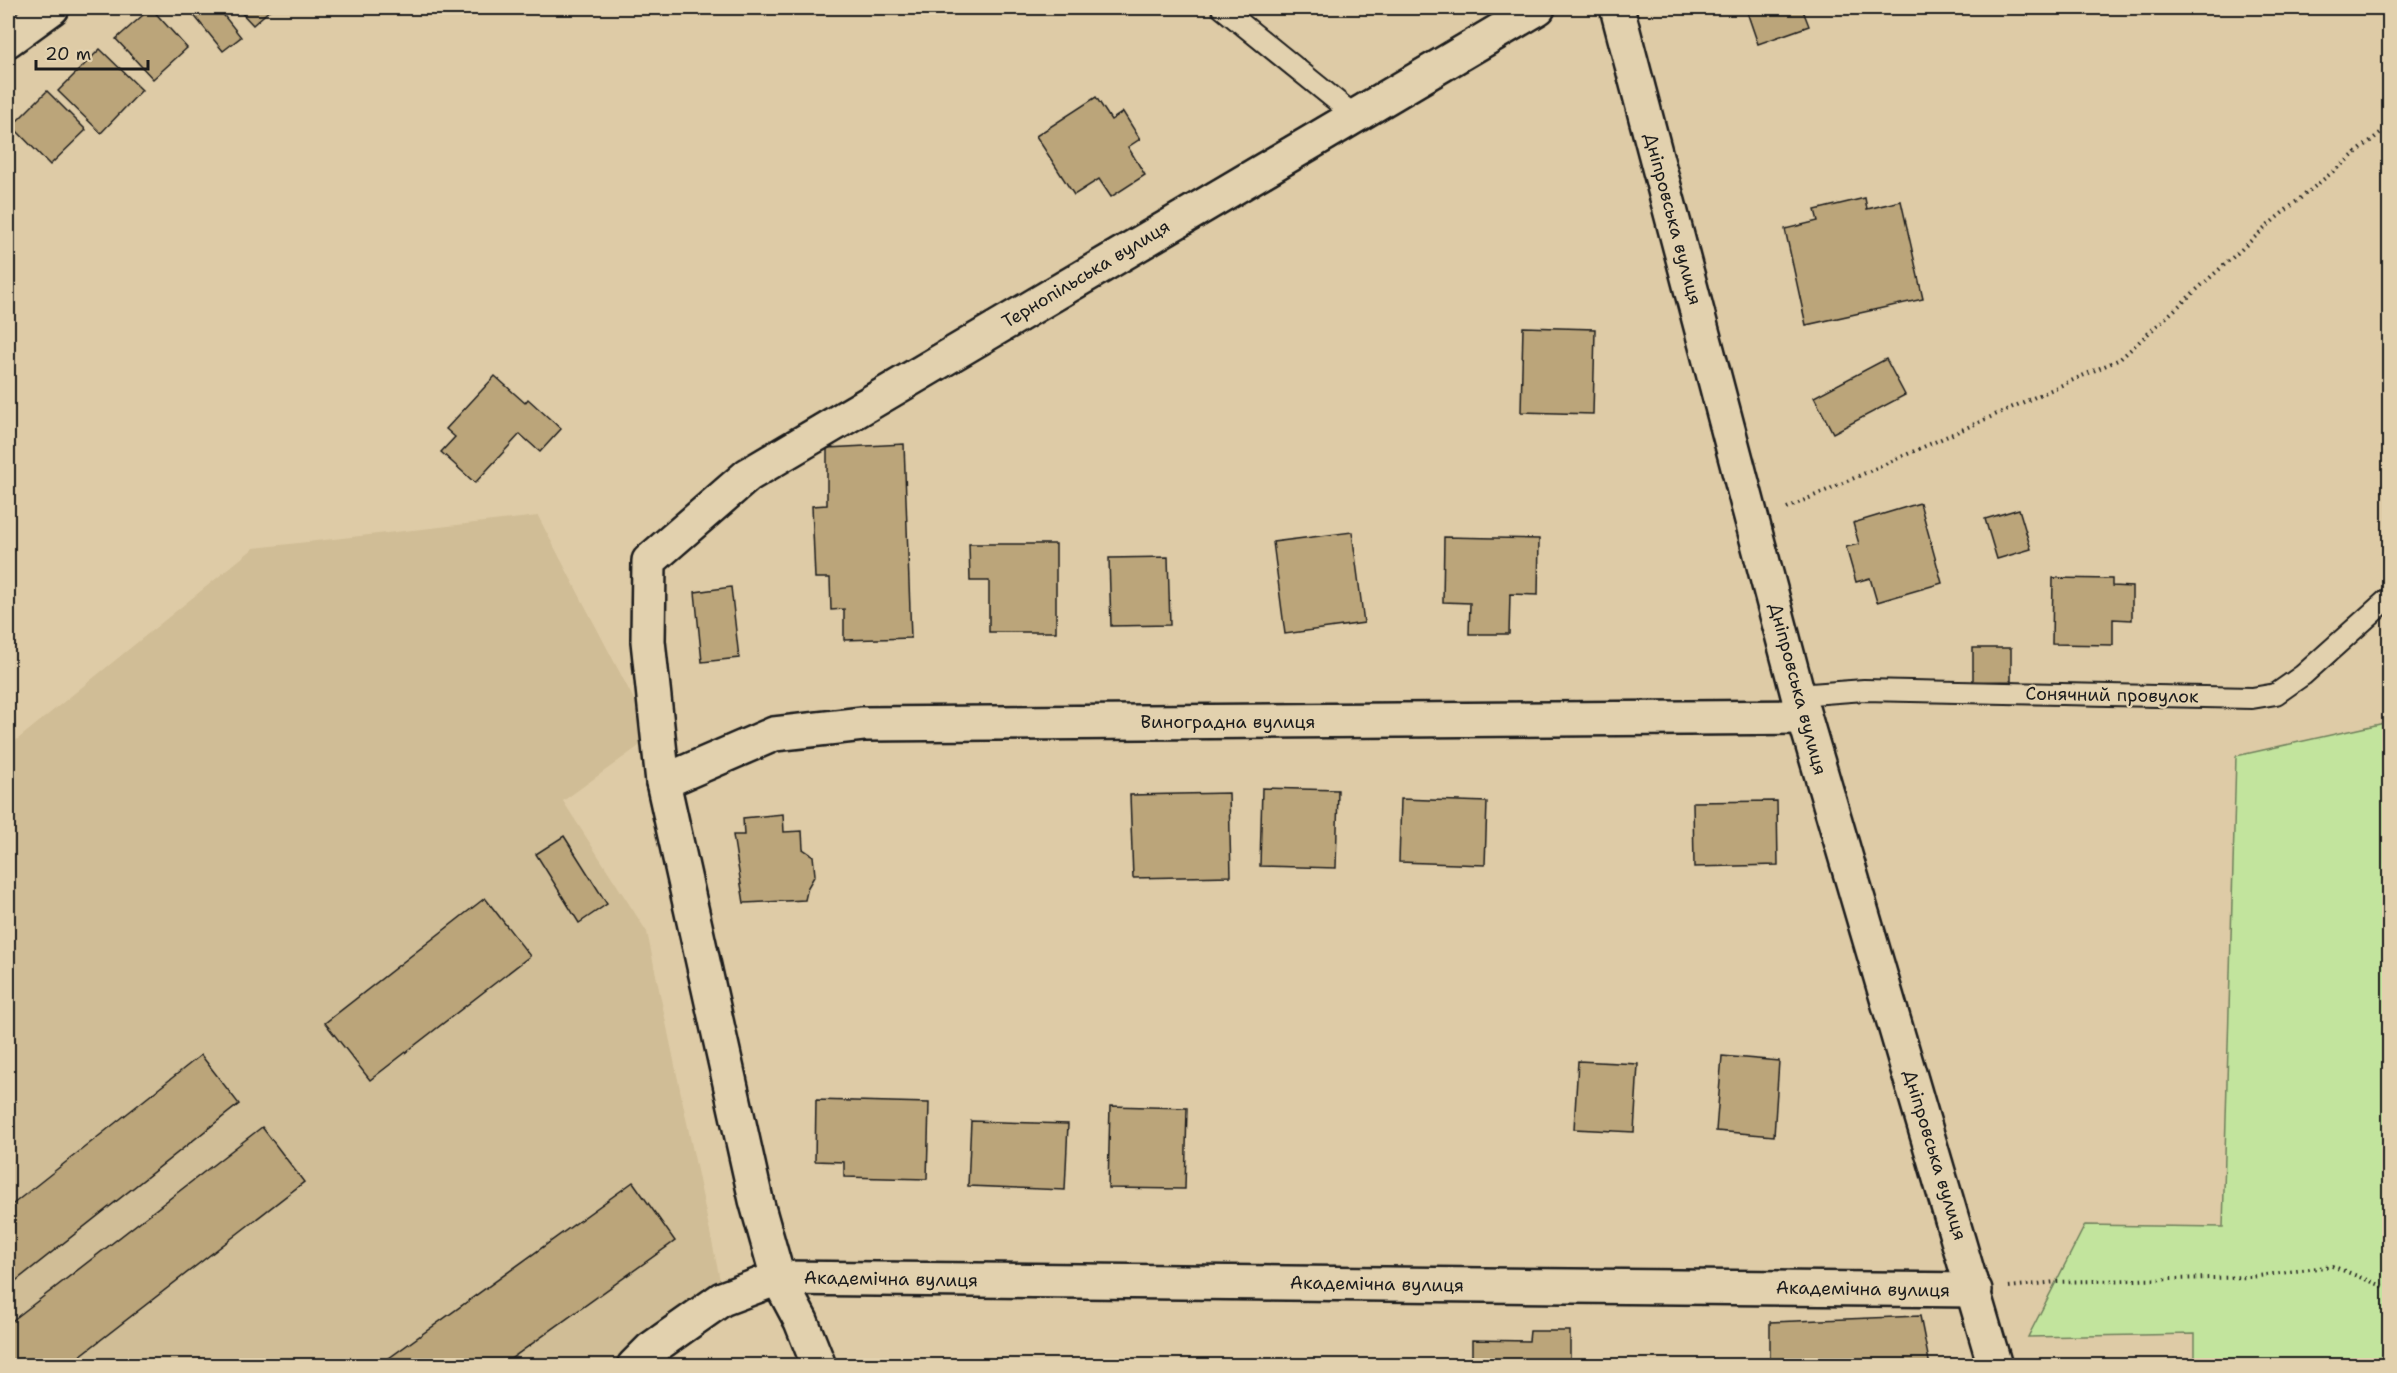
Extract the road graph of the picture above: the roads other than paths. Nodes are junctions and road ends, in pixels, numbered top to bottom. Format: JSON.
{"nodes":[{"id":1,"x":52,"y":8,"type":"edge"},
{"id":2,"x":1222,"y":8,"type":"edge"},
{"id":3,"x":1538,"y":8,"type":"edge"},
{"id":4,"x":1617,"y":8,"type":"edge"},
{"id":5,"x":8,"y":40,"type":"edge"},
{"id":6,"x":1354,"y":115,"type":"junction"},
{"id":7,"x":2390,"y":597,"type":"edge"},
{"id":8,"x":1801,"y":706,"type":"junction"},
{"id":9,"x":663,"y":782,"type":"junction"},
{"id":10,"x":778,"y":1278,"type":"junction"},
{"id":11,"x":1975,"y":1290,"type":"junction"},
{"id":12,"x":633,"y":1365,"type":"edge"},
{"id":13,"x":819,"y":1365,"type":"edge"},
{"id":14,"x":1995,"y":1365,"type":"edge"}],
"edges":[{"from":1,"to":5,"type":"street"},
{"from":2,"to":6,"type":"lane"},
{"from":3,"to":6,"type":"street","name":"Тернопільська вулиця"},
{"from":4,"to":8,"type":"street","name":"Дніпровська вулиця"},
{"from":6,"to":9,"type":"street","name":"Тернопільська вулиця"},
{"from":7,"to":8,"type":"lane","name":"Сонячний провулок"},
{"from":8,"to":9,"type":"street","name":"Виноградна вулиця"},
{"from":8,"to":11,"type":"street","name":"Дніпровська вулиця"},
{"from":9,"to":10,"type":"street"},
{"from":10,"to":11,"type":"street","name":"Академічна вулиця"},
{"from":10,"to":12,"type":"street"},
{"from":10,"to":13,"type":"street"},
{"from":11,"to":14,"type":"street","name":"Дніпровська вулиця"}]}
